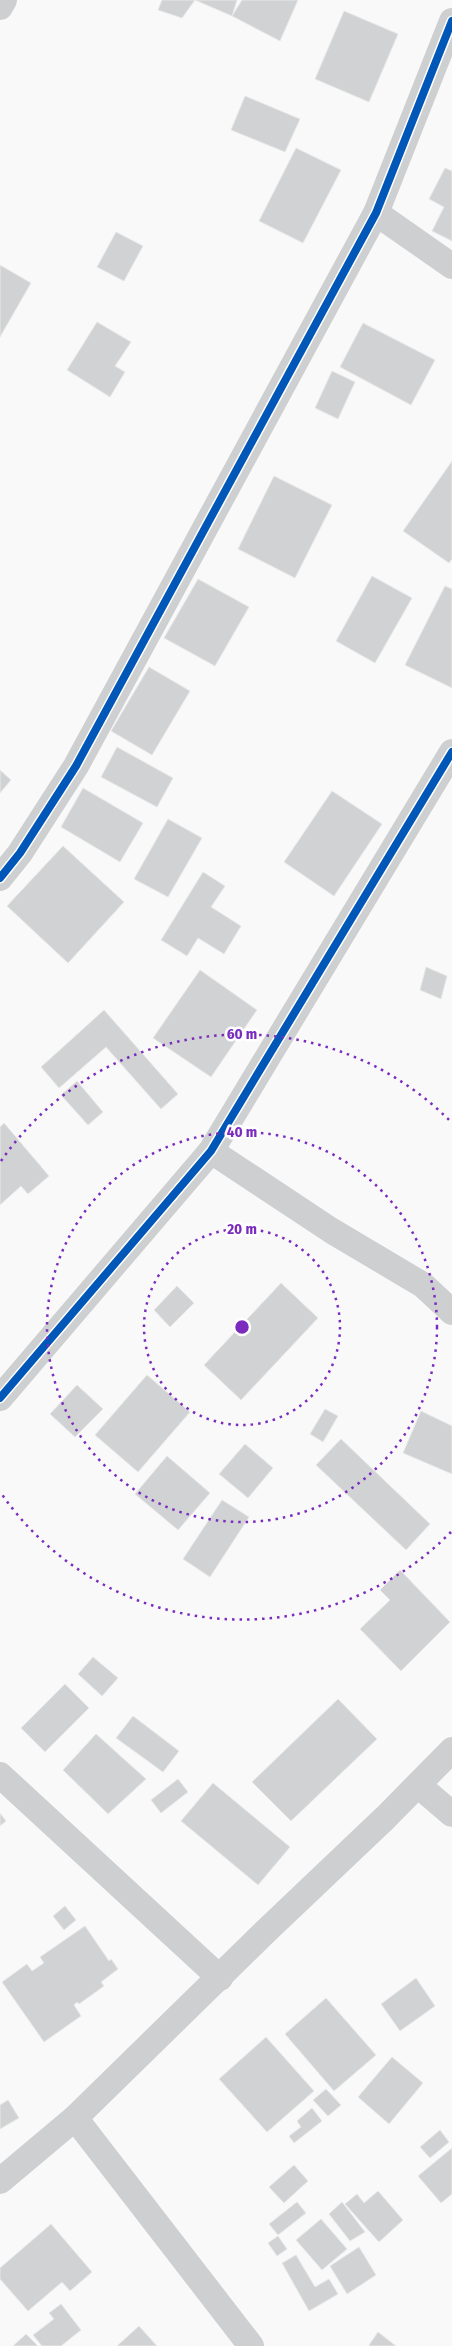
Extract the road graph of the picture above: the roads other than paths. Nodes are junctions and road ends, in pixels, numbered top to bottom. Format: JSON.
{"nodes":[{"id":1,"x":4,"y":0,"type":"edge"},
{"id":2,"x":0,"y":7,"type":"edge"},
{"id":3,"x":452,"y":21,"type":"edge"},
{"id":4,"x":376,"y":213,"type":"junction"},
{"id":5,"x":452,"y":266,"type":"edge"},
{"id":6,"x":452,"y":752,"type":"edge"},
{"id":7,"x":0,"y":878,"type":"edge"},
{"id":8,"x":211,"y":1151,"type":"junction"},
{"id":9,"x":452,"y":1312,"type":"edge"},
{"id":10,"x":0,"y":1398,"type":"edge"},
{"id":11,"x":452,"y":1750,"type":"edge"},
{"id":12,"x":0,"y":1775,"type":"edge"},
{"id":13,"x":418,"y":1785,"type":"junction"},
{"id":14,"x":452,"y":1814,"type":"edge"},
{"id":15,"x":220,"y":1978,"type":"junction"},
{"id":16,"x":76,"y":2118,"type":"junction"},
{"id":17,"x":0,"y":2181,"type":"edge"},
{"id":18,"x":251,"y":2346,"type":"edge"}],
"edges":[{"from":1,"to":2,"type":"street"},
{"from":3,"to":4,"type":"street"},
{"from":4,"to":5,"type":"street"},
{"from":4,"to":7,"type":"street"},
{"from":6,"to":8,"type":"street"},
{"from":8,"to":9,"type":"street"},
{"from":8,"to":10,"type":"street"},
{"from":11,"to":13,"type":"street"},
{"from":12,"to":15,"type":"street"},
{"from":13,"to":14,"type":"street"},
{"from":13,"to":15,"type":"street"},
{"from":15,"to":16,"type":"street"},
{"from":16,"to":17,"type":"street"},
{"from":16,"to":18,"type":"street"}]}
